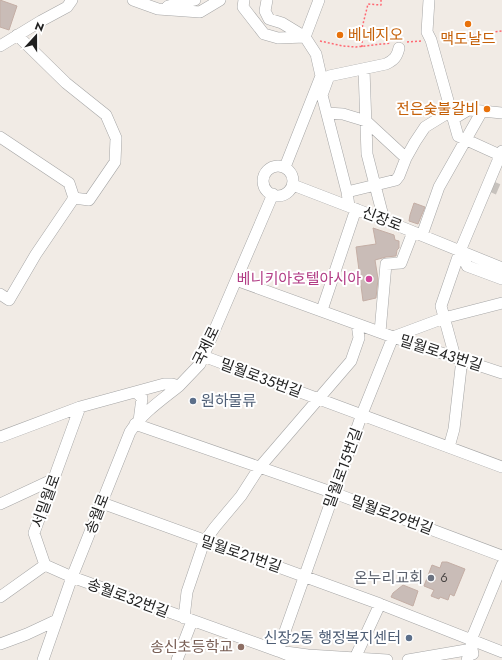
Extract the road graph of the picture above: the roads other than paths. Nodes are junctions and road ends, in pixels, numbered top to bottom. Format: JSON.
{"nodes":[{"id":1,"x":72,"y":0,"type":"edge"},
{"id":2,"x":133,"y":0,"type":"edge"},
{"id":3,"x":195,"y":0,"type":"edge"},
{"id":4,"x":220,"y":0,"type":"edge"},
{"id":5,"x":244,"y":0,"type":"edge"},
{"id":6,"x":262,"y":0,"type":"edge"},
{"id":7,"x":274,"y":0,"type":"edge"},
{"id":8,"x":319,"y":0,"type":"edge"},
{"id":9,"x":429,"y":0,"type":"edge"},
{"id":10,"x":160,"y":4,"type":"edge"},
{"id":11,"x":266,"y":6,"type":"edge"},
{"id":12,"x":17,"y":35,"type":"junction"},
{"id":13,"x":305,"y":37,"type":"junction"},
{"id":14,"x":0,"y":46,"type":"edge"},
{"id":15,"x":399,"y":48,"type":"dead end"},
{"id":16,"x":364,"y":69,"type":"junction"},
{"id":17,"x":482,"y":111,"type":"junction"},
{"id":18,"x":327,"y":113,"type":"junction"},
{"id":19,"x":502,"y":113,"type":"edge"},
{"id":20,"x":452,"y":115,"type":"junction"},
{"id":21,"x":366,"y":121,"type":"junction"},
{"id":22,"x":0,"y":138,"type":"edge"},
{"id":23,"x":467,"y":140,"type":"junction"},
{"id":24,"x":502,"y":154,"type":"edge"},
{"id":25,"x":406,"y":158,"type":"junction"},
{"id":26,"x":284,"y":167,"type":"junction"},
{"id":27,"x":292,"y":185,"type":"junction"},
{"id":28,"x":375,"y":186,"type":"junction"},
{"id":29,"x":347,"y":192,"type":"junction"},
{"id":30,"x":273,"y":194,"type":"junction"},
{"id":31,"x":74,"y":198,"type":"junction"},
{"id":32,"x":352,"y":208,"type":"junction"},
{"id":33,"x":384,"y":220,"type":"junction"},
{"id":34,"x":417,"y":233,"type":"junction"},
{"id":35,"x":460,"y":251,"type":"junction"},
{"id":36,"x":502,"y":260,"type":"edge"},
{"id":37,"x":502,"y":268,"type":"edge"},
{"id":38,"x":502,"y":279,"type":"edge"},
{"id":39,"x":236,"y":280,"type":"junction"},
{"id":40,"x":0,"y":294,"type":"edge"},
{"id":41,"x":502,"y":303,"type":"edge"},
{"id":42,"x":322,"y":310,"type":"junction"},
{"id":43,"x":444,"y":318,"type":"junction"},
{"id":44,"x":357,"y":324,"type":"junction"},
{"id":45,"x":380,"y":332,"type":"junction"},
{"id":46,"x":393,"y":337,"type":"junction"},
{"id":47,"x":203,"y":356,"type":"junction"},
{"id":48,"x":458,"y":358,"type":"junction"},
{"id":49,"x":502,"y":373,"type":"edge"},
{"id":50,"x":180,"y":386,"type":"junction"},
{"id":51,"x":136,"y":392,"type":"junction"},
{"id":52,"x":319,"y":399,"type":"junction"},
{"id":53,"x":80,"y":407,"type":"junction"},
{"id":54,"x":362,"y":414,"type":"junction"},
{"id":55,"x":137,"y":422,"type":"junction"},
{"id":56,"x":0,"y":437,"type":"edge"},
{"id":57,"x":449,"y":447,"type":"junction"},
{"id":58,"x":502,"y":467,"type":"edge"},
{"id":59,"x":259,"y":468,"type":"junction"},
{"id":60,"x":54,"y":479,"type":"junction"},
{"id":61,"x":334,"y":493,"type":"junction"},
{"id":62,"x":0,"y":504,"type":"edge"},
{"id":63,"x":102,"y":504,"type":"junction"},
{"id":64,"x":204,"y":542,"type":"junction"},
{"id":65,"x":502,"y":556,"type":"edge"},
{"id":66,"x":502,"y":565,"type":"edge"},
{"id":67,"x":45,"y":566,"type":"junction"},
{"id":68,"x":304,"y":576,"type":"junction"},
{"id":69,"x":72,"y":577,"type":"junction"},
{"id":70,"x":0,"y":597,"type":"edge"},
{"id":71,"x":380,"y":604,"type":"junction"},
{"id":72,"x":57,"y":620,"type":"junction"},
{"id":73,"x":188,"y":620,"type":"junction"},
{"id":74,"x":0,"y":644,"type":"edge"},
{"id":75,"x":472,"y":650,"type":"edge"},
{"id":76,"x":278,"y":651,"type":"junction"},
{"id":77,"x":502,"y":652,"type":"edge"},
{"id":78,"x":355,"y":658,"type":"junction"},
{"id":79,"x":43,"y":660,"type":"edge"},
{"id":80,"x":177,"y":660,"type":"edge"},
{"id":81,"x":301,"y":660,"type":"edge"},
{"id":82,"x":387,"y":660,"type":"edge"},
{"id":83,"x":408,"y":660,"type":"edge"},
{"id":84,"x":467,"y":660,"type":"edge"}],
"edges":[{"from":1,"to":12,"type":"street"},
{"from":2,"to":10,"type":"street"},
{"from":3,"to":10,"type":"street"},
{"from":4,"to":10,"type":"street"},
{"from":5,"to":13,"type":"street"},
{"from":6,"to":11,"type":"street"},
{"from":7,"to":11,"type":"street"},
{"from":8,"to":13,"type":"street"},
{"from":9,"to":20,"type":"street"},
{"from":11,"to":13,"type":"street"},
{"from":12,"to":14,"type":"street"},
{"from":12,"to":31,"type":"street"},
{"from":13,"to":26,"type":"street"},
{"from":15,"to":16,"type":"street"},
{"from":16,"to":18,"type":"street"},
{"from":16,"to":21,"type":"street"},
{"from":17,"to":19,"type":"street"},
{"from":17,"to":20,"type":"street"},
{"from":17,"to":23,"type":"street"},
{"from":18,"to":21,"type":"street"},
{"from":18,"to":29,"type":"street"},
{"from":20,"to":23,"type":"street"},
{"from":20,"to":25,"type":"street"},
{"from":21,"to":25,"type":"street"},
{"from":21,"to":28,"type":"street"},
{"from":22,"to":31,"type":"street"},
{"from":23,"to":24,"type":"street"},
{"from":23,"to":34,"type":"street"},
{"from":24,"to":35,"type":"street"},
{"from":25,"to":28,"type":"street"},
{"from":26,"to":27,"type":"street"},
{"from":26,"to":30,"type":"street"},
{"from":27,"to":30,"type":"street"},
{"from":27,"to":32,"type":"street","name":"신장로"},
{"from":28,"to":29,"type":"street"},
{"from":28,"to":33,"type":"street"},
{"from":29,"to":32,"type":"street"},
{"from":30,"to":39,"type":"street","name":"국제로"},
{"from":31,"to":40,"type":"street"},
{"from":32,"to":33,"type":"street","name":"신장로"},
{"from":32,"to":42,"type":"street"},
{"from":33,"to":34,"type":"street","name":"신장로"},
{"from":34,"to":35,"type":"street","name":"신장로"},
{"from":34,"to":45,"type":"street","name":"밀월로43번길"},
{"from":35,"to":36,"type":"street"},
{"from":35,"to":37,"type":"street","name":"신장로"},
{"from":35,"to":38,"type":"street"},
{"from":35,"to":43,"type":"street"},
{"from":39,"to":42,"type":"street","name":"밀월로43번길"},
{"from":39,"to":47,"type":"street","name":"국제로"},
{"from":41,"to":43,"type":"street"},
{"from":42,"to":44,"type":"street","name":"밀월로43번길"},
{"from":43,"to":46,"type":"street"},
{"from":43,"to":48,"type":"street"},
{"from":44,"to":45,"type":"street","name":"밀월로43번길"},
{"from":44,"to":52,"type":"street"},
{"from":45,"to":46,"type":"street","name":"밀월로43번길"},
{"from":46,"to":48,"type":"street","name":"밀월로43번길"},
{"from":46,"to":54,"type":"street","name":"밀월로15번길"},
{"from":47,"to":50,"type":"street","name":"국제로"},
{"from":47,"to":52,"type":"street","name":"밀월로35번길"},
{"from":48,"to":49,"type":"street","name":"밀월로43번길"},
{"from":48,"to":57,"type":"street"},
{"from":50,"to":51,"type":"street"},
{"from":50,"to":55,"type":"street","name":"송월로"},
{"from":51,"to":53,"type":"street"},
{"from":51,"to":55,"type":"street"},
{"from":52,"to":54,"type":"street","name":"밀월로35번길"},
{"from":52,"to":59,"type":"street","name":"밀월로35번길"},
{"from":53,"to":56,"type":"street"},
{"from":53,"to":60,"type":"street","name":"서밀월로"},
{"from":54,"to":57,"type":"street","name":"밀월로35번길"},
{"from":54,"to":61,"type":"street","name":"밀월로15번길"},
{"from":55,"to":59,"type":"street","name":"밀월로29번길"},
{"from":55,"to":63,"type":"street","name":"송월로"},
{"from":57,"to":58,"type":"street","name":"밀월로35번길"},
{"from":59,"to":61,"type":"street","name":"밀월로29번길"},
{"from":59,"to":64,"type":"street"},
{"from":60,"to":62,"type":"street"},
{"from":60,"to":67,"type":"street","name":"서밀월로"},
{"from":61,"to":65,"type":"street","name":"밀월로29번길"},
{"from":61,"to":68,"type":"street","name":"밀월로15번길"},
{"from":63,"to":64,"type":"street","name":"밀월로21번길"},
{"from":63,"to":69,"type":"street","name":"송월로"},
{"from":64,"to":68,"type":"street","name":"밀월로21번길"},
{"from":64,"to":73,"type":"street","name":"송월로32번길"},
{"from":66,"to":75,"type":"street"},
{"from":67,"to":69,"type":"street","name":"송월로32번길"},
{"from":67,"to":70,"type":"street"},
{"from":68,"to":71,"type":"street","name":"밀월로21번길"},
{"from":68,"to":76,"type":"street","name":"밀월로15번길"},
{"from":69,"to":72,"type":"street","name":"송월로"},
{"from":69,"to":73,"type":"street","name":"송월로32번길"},
{"from":71,"to":75,"type":"street","name":"밀월로21번길"},
{"from":71,"to":78,"type":"street"},
{"from":72,"to":74,"type":"street"},
{"from":72,"to":79,"type":"street","name":"송월로"},
{"from":73,"to":76,"type":"street","name":"송월로32번길"},
{"from":73,"to":80,"type":"street"},
{"from":75,"to":77,"type":"street","name":"밀월로21번길"},
{"from":75,"to":83,"type":"street"},
{"from":75,"to":84,"type":"street"},
{"from":76,"to":78,"type":"street"},
{"from":76,"to":81,"type":"street"},
{"from":78,"to":82,"type":"street"}]}
